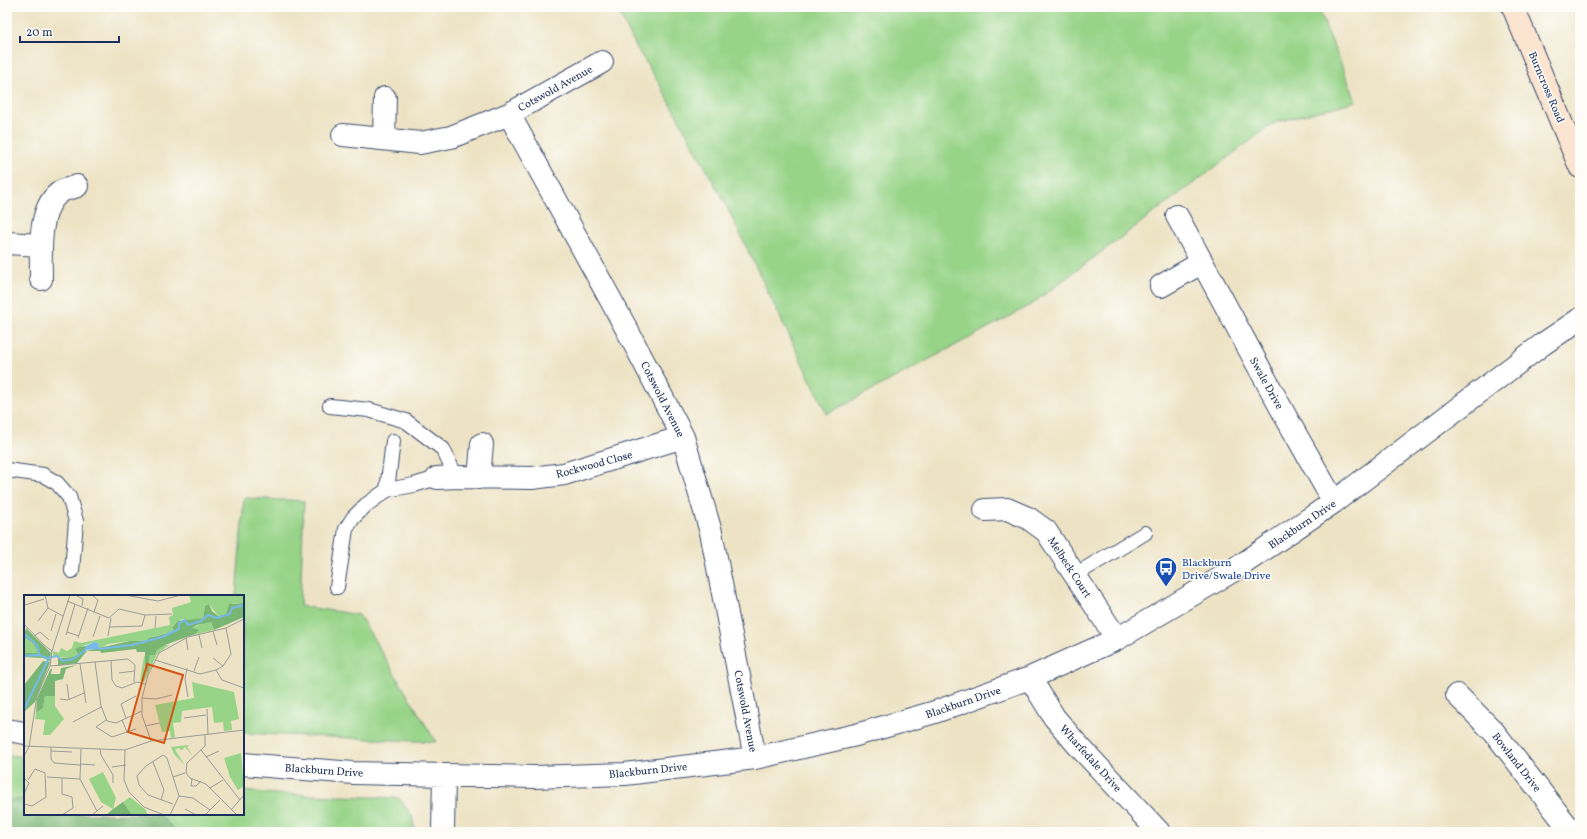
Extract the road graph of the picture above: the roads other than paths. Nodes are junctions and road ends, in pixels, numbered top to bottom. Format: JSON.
{"nodes":[{"id":1,"x":1513,"y":7,"type":"edge"},
{"id":2,"x":602,"y":62,"type":"dead end"},
{"id":3,"x":385,"y":98,"type":"dead end"},
{"id":4,"x":509,"y":114,"type":"junction"},
{"id":5,"x":343,"y":135,"type":"dead end"},
{"id":6,"x":384,"y":139,"type":"junction"},
{"id":7,"x":1580,"y":167,"type":"edge"},
{"id":8,"x":77,"y":186,"type":"dead end"},
{"id":9,"x":1177,"y":216,"type":"dead end"},
{"id":10,"x":7,"y":243,"type":"edge"},
{"id":11,"x":41,"y":245,"type":"junction"},
{"id":12,"x":1201,"y":263,"type":"junction"},
{"id":13,"x":41,"y":279,"type":"dead end"},
{"id":14,"x":1160,"y":286,"type":"dead end"},
{"id":15,"x":1580,"y":319,"type":"edge"},
{"id":16,"x":330,"y":406,"type":"dead end"},
{"id":17,"x":683,"y":437,"type":"junction"},
{"id":18,"x":393,"y":441,"type":"dead end"},
{"id":19,"x":482,"y":444,"type":"dead end"},
{"id":20,"x":7,"y":470,"type":"edge"},
{"id":21,"x":447,"y":478,"type":"junction"},
{"id":22,"x":479,"y":478,"type":"junction"},
{"id":23,"x":387,"y":490,"type":"junction"},
{"id":24,"x":1334,"y":502,"type":"junction"},
{"id":25,"x":985,"y":510,"type":"dead end"},
{"id":26,"x":1145,"y":533,"type":"dead end"},
{"id":27,"x":72,"y":571,"type":"dead end"},
{"id":28,"x":1075,"y":575,"type":"junction"},
{"id":29,"x":337,"y":587,"type":"dead end"},
{"id":30,"x":1117,"y":639,"type":"junction"},
{"id":31,"x":1030,"y":678,"type":"junction"},
{"id":32,"x":1457,"y":696,"type":"dead end"},
{"id":33,"x":7,"y":730,"type":"edge"},
{"id":34,"x":24,"y":733,"type":"edge"},
{"id":35,"x":755,"y":758,"type":"junction"},
{"id":36,"x":244,"y":764,"type":"edge"},
{"id":37,"x":444,"y":775,"type":"junction"},
{"id":38,"x":443,"y":832,"type":"edge"},
{"id":39,"x":1159,"y":832,"type":"edge"},
{"id":40,"x":1572,"y":832,"type":"edge"}],
"edges":[{"from":1,"to":7,"type":"main road","name":"Burncross Road"},
{"from":2,"to":4,"type":"street","name":"Cotswold Avenue"},
{"from":3,"to":6,"type":"street"},
{"from":4,"to":6,"type":"street","name":"Cotswold Avenue"},
{"from":4,"to":17,"type":"street","name":"Cotswold Avenue"},
{"from":5,"to":6,"type":"street","name":"Cotswold Avenue"},
{"from":8,"to":11,"type":"street"},
{"from":9,"to":12,"type":"street","name":"Swale Drive"},
{"from":10,"to":11,"type":"street"},
{"from":11,"to":13,"type":"street"},
{"from":12,"to":14,"type":"street"},
{"from":12,"to":24,"type":"street","name":"Swale Drive"},
{"from":15,"to":24,"type":"street","name":"Blackburn Drive"},
{"from":16,"to":21,"type":"lane"},
{"from":17,"to":22,"type":"street","name":"Rockwood Close"},
{"from":17,"to":35,"type":"street","name":"Cotswold Avenue"},
{"from":18,"to":23,"type":"lane"},
{"from":19,"to":22,"type":"street"},
{"from":20,"to":27,"type":"lane"},
{"from":21,"to":22,"type":"street","name":"Rockwood Close"},
{"from":21,"to":23,"type":"lane"},
{"from":23,"to":29,"type":"lane"},
{"from":24,"to":30,"type":"street","name":"Blackburn Drive"},
{"from":25,"to":28,"type":"street","name":"Melbeck Court"},
{"from":26,"to":28,"type":"lane"},
{"from":28,"to":30,"type":"street","name":"Melbeck Court"},
{"from":30,"to":31,"type":"street","name":"Blackburn Drive"},
{"from":31,"to":35,"type":"street","name":"Blackburn Drive"},
{"from":31,"to":39,"type":"street","name":"Wharfedale Drive"},
{"from":32,"to":40,"type":"street","name":"Bowland Drive"},
{"from":33,"to":34,"type":"street"},
{"from":35,"to":37,"type":"street","name":"Blackburn Drive"},
{"from":36,"to":37,"type":"street","name":"Blackburn Drive"},
{"from":37,"to":38,"type":"street"}]}
